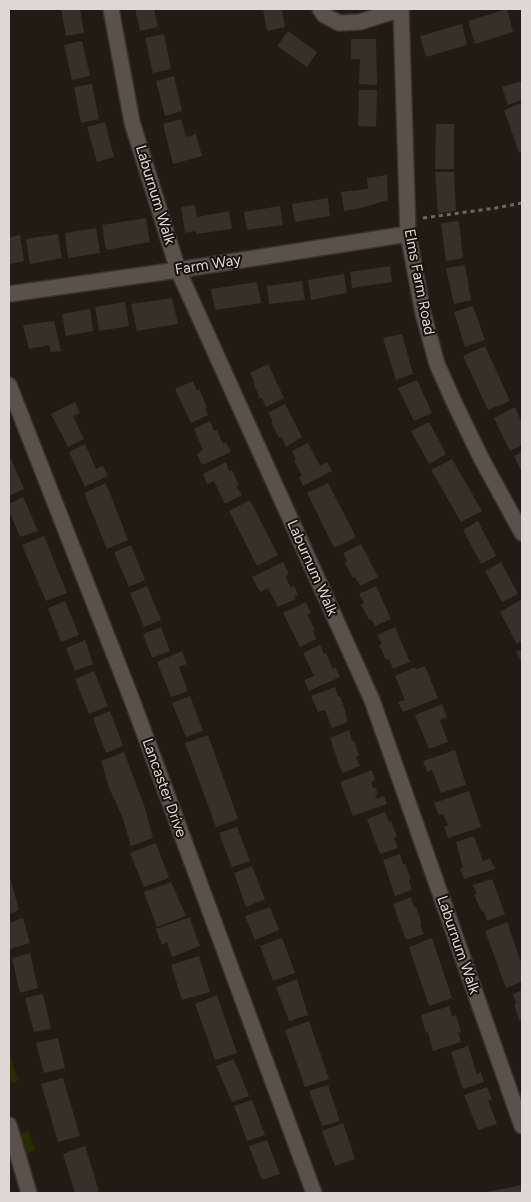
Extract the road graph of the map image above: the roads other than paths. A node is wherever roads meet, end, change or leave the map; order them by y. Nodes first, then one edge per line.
1 (111, 9) edge
2 (320, 9) edge
3 (401, 9) edge
4 (407, 227) junction
5 (178, 270) junction
6 (9, 294) edge
7 (9, 385) edge
8 (522, 533) edge
9 (9, 1124) edge
10 (522, 1126) edge
11 (29, 1193) edge
12 (314, 1193) edge

1 - 5 street, Laburnum Walk
2 - 3 street
3 - 4 street, Elms Farm Road
4 - 5 street, Farm Way
4 - 8 street, Elms Farm Road
5 - 6 street, Farm Way
5 - 10 street, Laburnum Walk
7 - 12 street, Lancaster Drive
9 - 11 street

